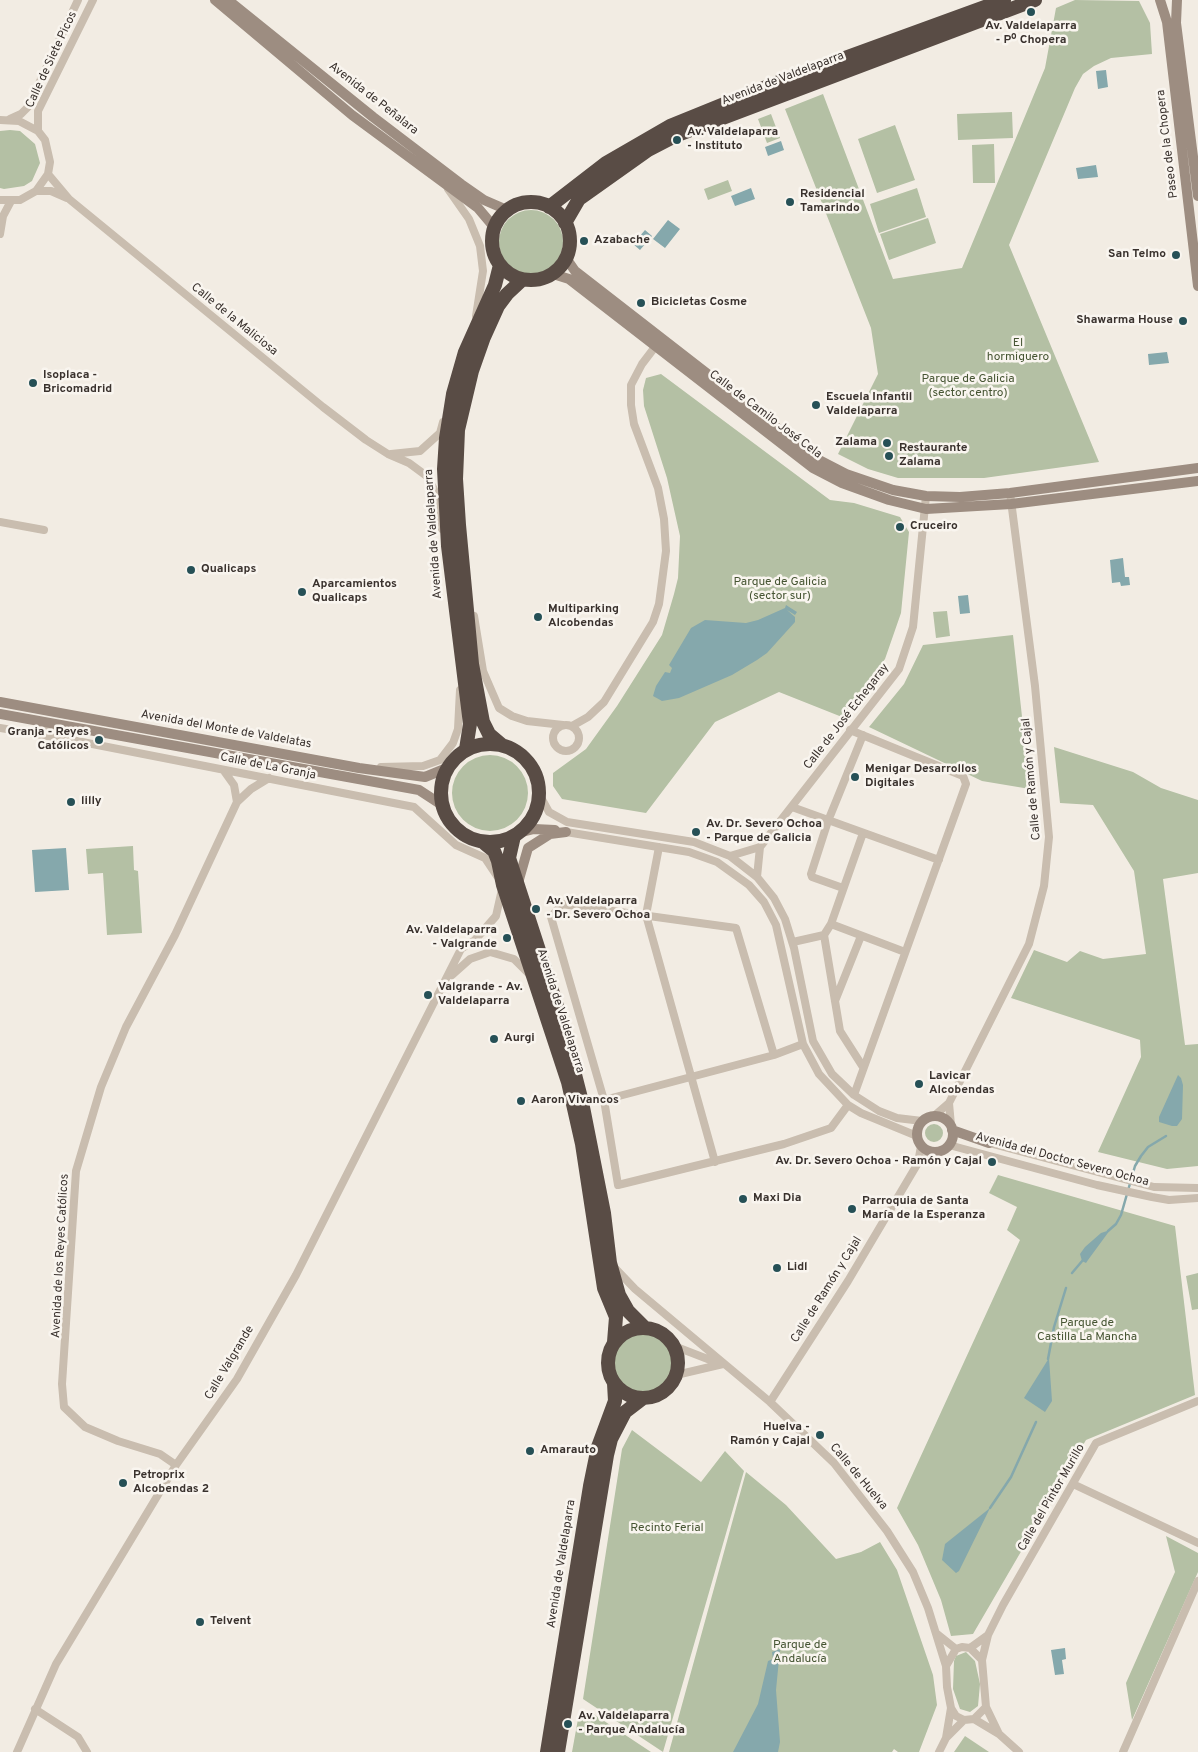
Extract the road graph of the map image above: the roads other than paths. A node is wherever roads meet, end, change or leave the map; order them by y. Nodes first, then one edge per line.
1 (78, 0) edge
2 (93, 0) edge
3 (215, 0) edge
4 (228, 0) edge
5 (1004, 0) edge
6 (1035, 0) edge
7 (1160, 0) edge
8 (1177, 0) edge
9 (9, 119) junction
10 (0, 120) edge
11 (38, 131) junction
12 (48, 174) junction
13 (444, 184) junction
14 (36, 191) junction
15 (1198, 196) edge
16 (69, 199) junction
17 (0, 200) edge
18 (11, 201) junction
19 (549, 207) junction
20 (507, 210) junction
21 (565, 223) junction
22 (494, 227) junction
23 (0, 234) edge
24 (566, 258) junction
25 (500, 265) junction
26 (553, 274) junction
27 (522, 280) junction
28 (1198, 286) edge
29 (473, 334) junction
30 (658, 343) junction
31 (453, 394) junction
32 (388, 454) junction
33 (1198, 468) edge
34 (1198, 481) edge
35 (926, 496) junction
36 (1010, 498) junction
37 (926, 509) junction
38 (0, 522) edge
39 (459, 525) junction
40 (44, 530) dead end
41 (448, 546) junction
42 (458, 637) junction
43 (0, 702) edge
44 (0, 714) edge
45 (34, 721) junction
46 (562, 725) junction
47 (572, 726) junction
48 (0, 728) edge
49 (850, 730) junction
50 (863, 736) junction
51 (77, 741) junction
52 (502, 745) junction
53 (466, 749) junction
54 (359, 768) junction
55 (447, 768) junction
56 (224, 771) junction
57 (269, 778) junction
58 (539, 794) junction
59 (237, 802) junction
60 (442, 805) junction
61 (792, 807) junction
62 (828, 821) junction
63 (566, 832) junction
64 (863, 833) junction
65 (516, 834) junction
66 (483, 842) junction
67 (659, 846) junction
68 (760, 847) junction
69 (730, 856) junction
70 (939, 860) junction
71 (757, 877) junction
72 (518, 884) junction
73 (503, 885) junction
74 (844, 888) junction
75 (646, 915) junction
76 (831, 924) junction
77 (824, 935) junction
78 (861, 936) junction
79 (793, 942) junction
80 (905, 952) junction
81 (448, 978) junction
82 (533, 978) junction
83 (834, 1004) junction
84 (803, 1044) junction
85 (774, 1055) junction
86 (863, 1067) junction
87 (690, 1077) junction
88 (854, 1095) junction
89 (604, 1100) junction
90 (949, 1104) junction
91 (848, 1105) junction
92 (934, 1116) junction
93 (922, 1121) junction
94 (952, 1128) junction
95 (919, 1141) junction
96 (989, 1143) joint
97 (949, 1145) junction
98 (935, 1152) junction
99 (715, 1162) junction
100 (918, 1163) junction
101 (1198, 1188) edge
102 (1198, 1198) edge
103 (610, 1263) junction
104 (645, 1328) junction
105 (614, 1342) junction
106 (674, 1346) junction
107 (723, 1364) junction
108 (676, 1375) junction
109 (614, 1383) junction
110 (642, 1399) junction
111 (1198, 1401) edge
112 (770, 1402) junction
113 (176, 1466) junction
114 (1073, 1484) junction
115 (1198, 1542) edge
116 (580, 1552) junction
117 (567, 1569) dead end
118 (1198, 1581) edge
119 (936, 1633) junction
120 (988, 1635) junction
121 (970, 1648) junction
122 (956, 1649) junction
123 (982, 1660) junction
124 (946, 1666) junction
125 (986, 1707) junction
126 (952, 1708) junction
127 (34, 1709) junction
128 (974, 1718) junction
129 (964, 1720) junction
130 (999, 1734) junction
131 (946, 1738) junction
132 (17, 1752) edge
133 (87, 1752) edge
134 (547, 1752) edge
135 (558, 1752) edge
136 (939, 1752) edge
137 (1019, 1752) edge
138 (1123, 1752) edge

1 - 9 street, Calle de Siete Picos
2 - 11 street, Calle de Siete Picos
3 - 13 street, Avenida de Peñalara
4 - 20 street, Avenida de Peñalara
5 - 19 highway, Avenida de Valdelaparra
6 - 21 highway, Avenida de Valdelaparra
7 - 28 street, Paseo de la Chopera
8 - 15 street, Paseo de la Chopera
9 - 10 street
9 - 11 street
11 - 12 street
12 - 14 street
12 - 16 street, Calle de la Maliciosa
13 - 22 street, Avenida de Peñalara
13 - 29 street
14 - 16 street, Calle de la Maliciosa
14 - 18 street
16 - 32 street, Calle de la Maliciosa
17 - 18 street
18 - 23 street
19 - 20 highway
19 - 21 highway
20 - 22 highway
21 - 24 highway
22 - 25 highway
24 - 26 highway
24 - 30 street, Calle de Camilo José Cela
25 - 27 highway
25 - 29 highway, Avenida de Valdelaparra
26 - 27 highway
26 - 30 street, Calle de Camilo José Cela
27 - 39 highway, Avenida de Valdelaparra
29 - 31 highway, Avenida de Valdelaparra
30 - 35 street, Calle de Camilo José Cela
30 - 37 street, Calle de Camilo José Cela
30 - 47 street
31 - 32 street
31 - 41 highway, Avenida de Valdelaparra
32 - 41 street, Calle de la Maliciosa
33 - 36 street, Calle de Camilo José Cela
34 - 36 street, Calle de Camilo José Cela
35 - 36 street, Calle de Camilo José Cela
35 - 37 street, Calle de José Echegaray
36 - 37 street, Calle de Camilo José Cela
36 - 90 street, Calle de Ramón y Cajal
37 - 49 street, Calle de José Echegaray
38 - 40 street
39 - 46 street
39 - 52 highway, Avenida de Valdelaparra
41 - 42 highway, Avenida de Valdelaparra
42 - 53 highway, Avenida de Valdelaparra
42 - 54 street
43 - 54 street, Avenida del Monte de Valdelatas
44 - 45 street, Avenida del Monte de Valdelatas
45 - 51 street
45 - 60 street, Avenida del Monte de Valdelatas
46 - 47 street
46 - 47 street
48 - 51 street, Calle de La Granja
49 - 50 street
49 - 61 street, Calle de José Echegaray
50 - 62 street
50 - 70 street
51 - 56 street, Calle de La Granja
52 - 53 highway
52 - 58 highway
53 - 55 highway
54 - 55 street, Avenida del Monte de Valdelatas
55 - 60 highway
56 - 57 street, Calle de La Granja
56 - 59 street
57 - 59 street, Avenida de los Reyes Católicos
57 - 73 street, Calle de La Granja
58 - 65 highway
58 - 69 street
59 - 113 street, Avenida de los Reyes Católicos
60 - 66 highway
61 - 62 street
61 - 68 street, Calle de José Echegaray
62 - 64 street
62 - 74 street
63 - 65 street
63 - 67 street
63 - 72 street
64 - 70 street
64 - 74 street
65 - 66 highway
65 - 72 highway, Avenida de Valdelaparra
66 - 73 highway, Avenida de Valdelaparra
67 - 75 street
67 - 84 street
68 - 69 street
68 - 71 street
69 - 71 street
70 - 80 street
71 - 79 street
72 - 103 highway, Avenida de Valdelaparra
73 - 81 street, Calle Valgrande
73 - 82 highway, Avenida de Valdelaparra
74 - 76 street
75 - 85 street
75 - 87 street
75 - 89 street
76 - 77 street
76 - 78 street
77 - 79 street
77 - 83 street
78 - 80 street
78 - 83 street
79 - 88 street
80 - 86 street
81 - 82 street
81 - 113 street, Calle Valgrande
82 - 105 highway, Avenida de Valdelaparra
83 - 86 street
84 - 85 street
84 - 91 street
85 - 87 street
86 - 88 street
87 - 89 street
87 - 99 street
88 - 93 street
89 - 99 street
90 - 92 street, Calle de Ramón y Cajal
90 - 94 street
91 - 95 street
91 - 99 street
92 - 93 street
92 - 94 street
93 - 95 street
94 - 96 street, Avenida del Doctor Severo Ochoa
94 - 97 street
95 - 98 street
95 - 100 street, Calle de Ramón y Cajal
96 - 101 street, Avenida del Doctor Severo Ochoa
97 - 98 street
97 - 102 street, Avenida del Doctor Severo Ochoa
98 - 100 street, Calle de Ramón y Cajal
100 - 112 street, Calle de Ramón y Cajal
103 - 104 highway, Avenida de Valdelaparra
103 - 107 street, Calle de Huelva
104 - 105 highway
104 - 106 highway
105 - 109 highway
106 - 107 street
106 - 108 highway
107 - 108 street
107 - 112 street, Calle de Huelva
108 - 110 highway
109 - 110 highway
109 - 116 highway, Avenida de Valdelaparra
110 - 135 highway, Avenida de Valdelaparra
111 - 114 street, Calle del Pintor Murillo
112 - 119 street, Calle de Huelva
113 - 127 street, Calle Valgrande
114 - 115 street
114 - 120 street, Calle del Pintor Murillo
116 - 117 highway
116 - 134 highway, Avenida de Valdelaparra
118 - 138 street
119 - 122 street
119 - 124 street, Calle de Huelva
120 - 121 street, Calle del Pintor Murillo
120 - 123 street, Calle del Pintor Murillo
121 - 122 street
121 - 123 street
122 - 124 street
123 - 125 street, Calle del Pintor Murillo
124 - 126 street, Calle de Huelva
125 - 128 street
125 - 130 street
126 - 129 street
126 - 131 street
127 - 132 street, Calle Valgrande
127 - 133 street
128 - 129 street
128 - 130 street
129 - 131 street
130 - 137 street
131 - 136 street

